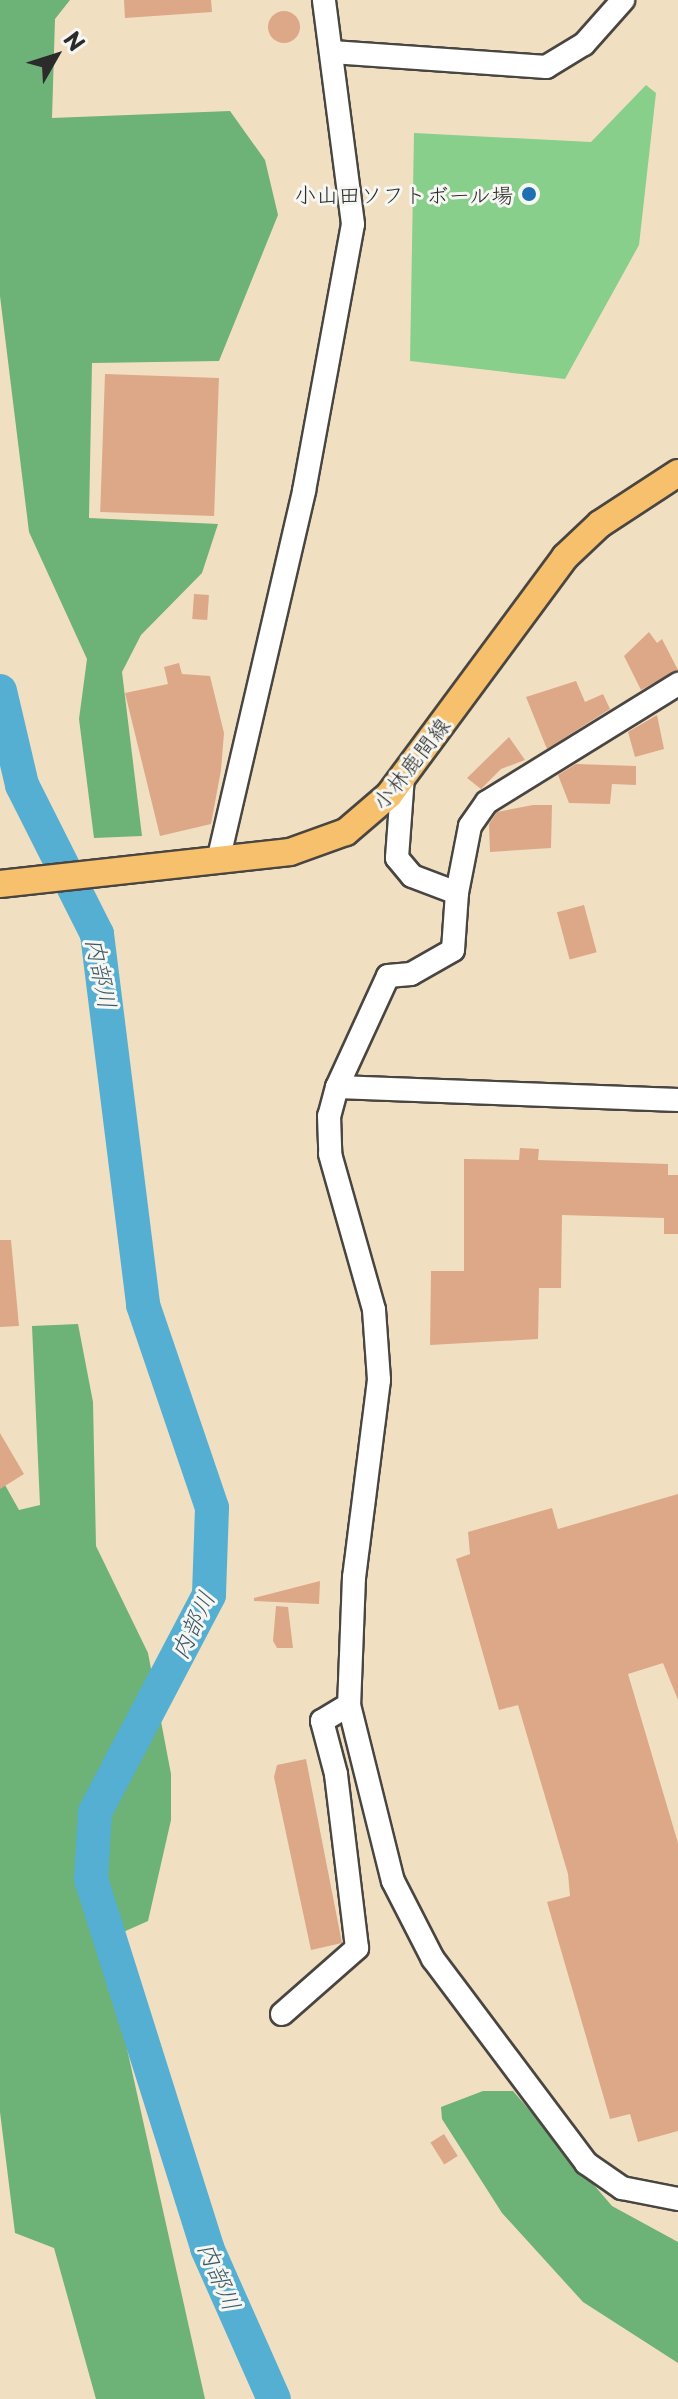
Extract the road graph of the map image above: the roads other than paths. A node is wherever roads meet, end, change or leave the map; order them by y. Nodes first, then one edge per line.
1 (324, 0) edge
2 (623, 0) edge
3 (332, 52) junction
4 (678, 473) edge
5 (678, 684) edge
6 (403, 776) junction
7 (218, 861) junction
8 (8, 884) edge
9 (457, 893) junction
10 (337, 1087) junction
11 (678, 1100) edge
12 (349, 1705) junction
13 (282, 2014) dead end
14 (678, 2199) edge

1 - 3 street
2 - 3 street
3 - 7 street
4 - 6 main road, 小林鹿間線
5 - 9 street
6 - 7 main road, 小林鹿間線
6 - 9 street
7 - 8 main road, 小林鹿間線
9 - 10 street
10 - 11 street
10 - 12 street
12 - 13 street
12 - 14 street

